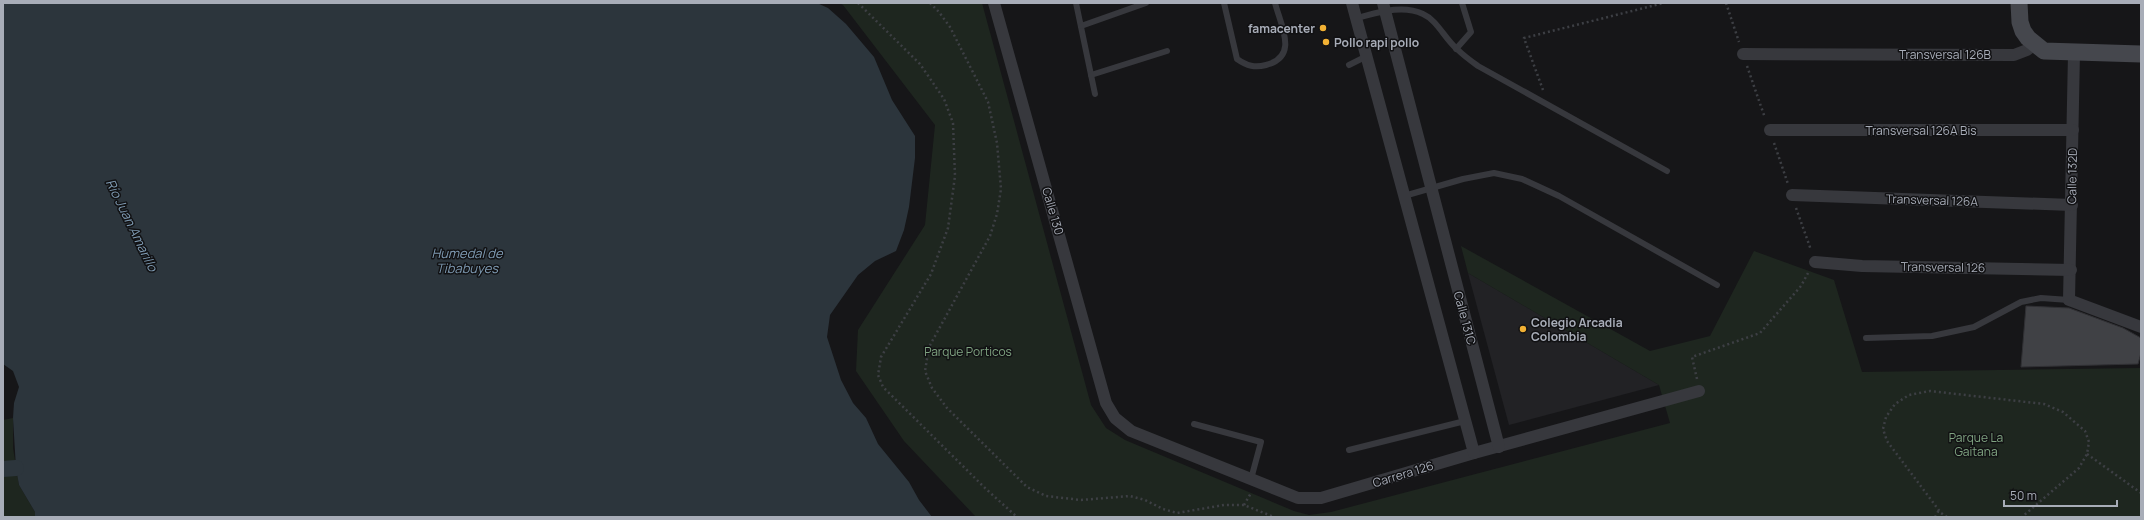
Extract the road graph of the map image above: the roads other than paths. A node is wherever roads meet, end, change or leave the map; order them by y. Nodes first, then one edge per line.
1 (994, 3) edge
2 (1076, 3) edge
3 (1146, 3) edge
4 (1224, 3) edge
5 (1275, 3) edge
6 (1352, 3) edge
7 (1462, 3) edge
8 (2019, 3) edge
9 (1384, 7) edge
10 (1357, 18) junction
11 (1081, 26) junction
12 (2034, 44) junction
13 (1456, 49) junction
14 (1167, 51) dead end
15 (2074, 53) junction
16 (1743, 54) dead end
17 (2141, 54) edge
18 (1367, 56) junction
19 (1349, 65) dead end
20 (1091, 74) junction
21 (1095, 94) dead end
22 (1770, 130) dead end
23 (2073, 130) junction
24 (1667, 171) dead end
25 (1431, 189) junction
26 (1792, 195) dead end
27 (1404, 196) junction
28 (2072, 205) junction
29 (1815, 262) road end
30 (2071, 270) junction
31 (1717, 286) dead end
32 (2069, 300) junction
33 (2141, 327) edge
34 (1866, 338) dead end
35 (1699, 391) road end
36 (1115, 418) joint
37 (1465, 420) junction
38 (1194, 424) dead end
39 (1499, 447) junction
40 (1349, 450) dead end
41 (1474, 453) junction
42 (1251, 479) junction

1 - 36 street, Calle 130
2 - 11 lane
3 - 11 lane
4 - 5 lane
6 - 10 street
7 - 13 lane
8 - 12 main road
9 - 10 lane
9 - 13 lane
9 - 25 street, Calle 131C
10 - 18 street
11 - 20 lane
12 - 15 main road
12 - 16 street, Transversal 126B
13 - 24 lane
14 - 20 lane
15 - 17 main road
15 - 23 street, Calle 132D
18 - 19 lane
18 - 27 street
20 - 21 lane
22 - 23 street, Transversal 126A Bis
23 - 28 street, Calle 132D
25 - 27 lane
25 - 31 lane
25 - 39 street, Calle 131C
26 - 28 street, Transversal 126A
27 - 37 street
28 - 30 street, Calle 132D
29 - 30 street, Transversal 126
30 - 32 street, Calle 132D
32 - 33 street
32 - 34 lane
35 - 39 street, Carrera 126
36 - 42 street, Carrera 126
37 - 40 lane
37 - 41 street
38 - 42 lane
39 - 41 street, Carrera 126
41 - 42 street, Carrera 126

